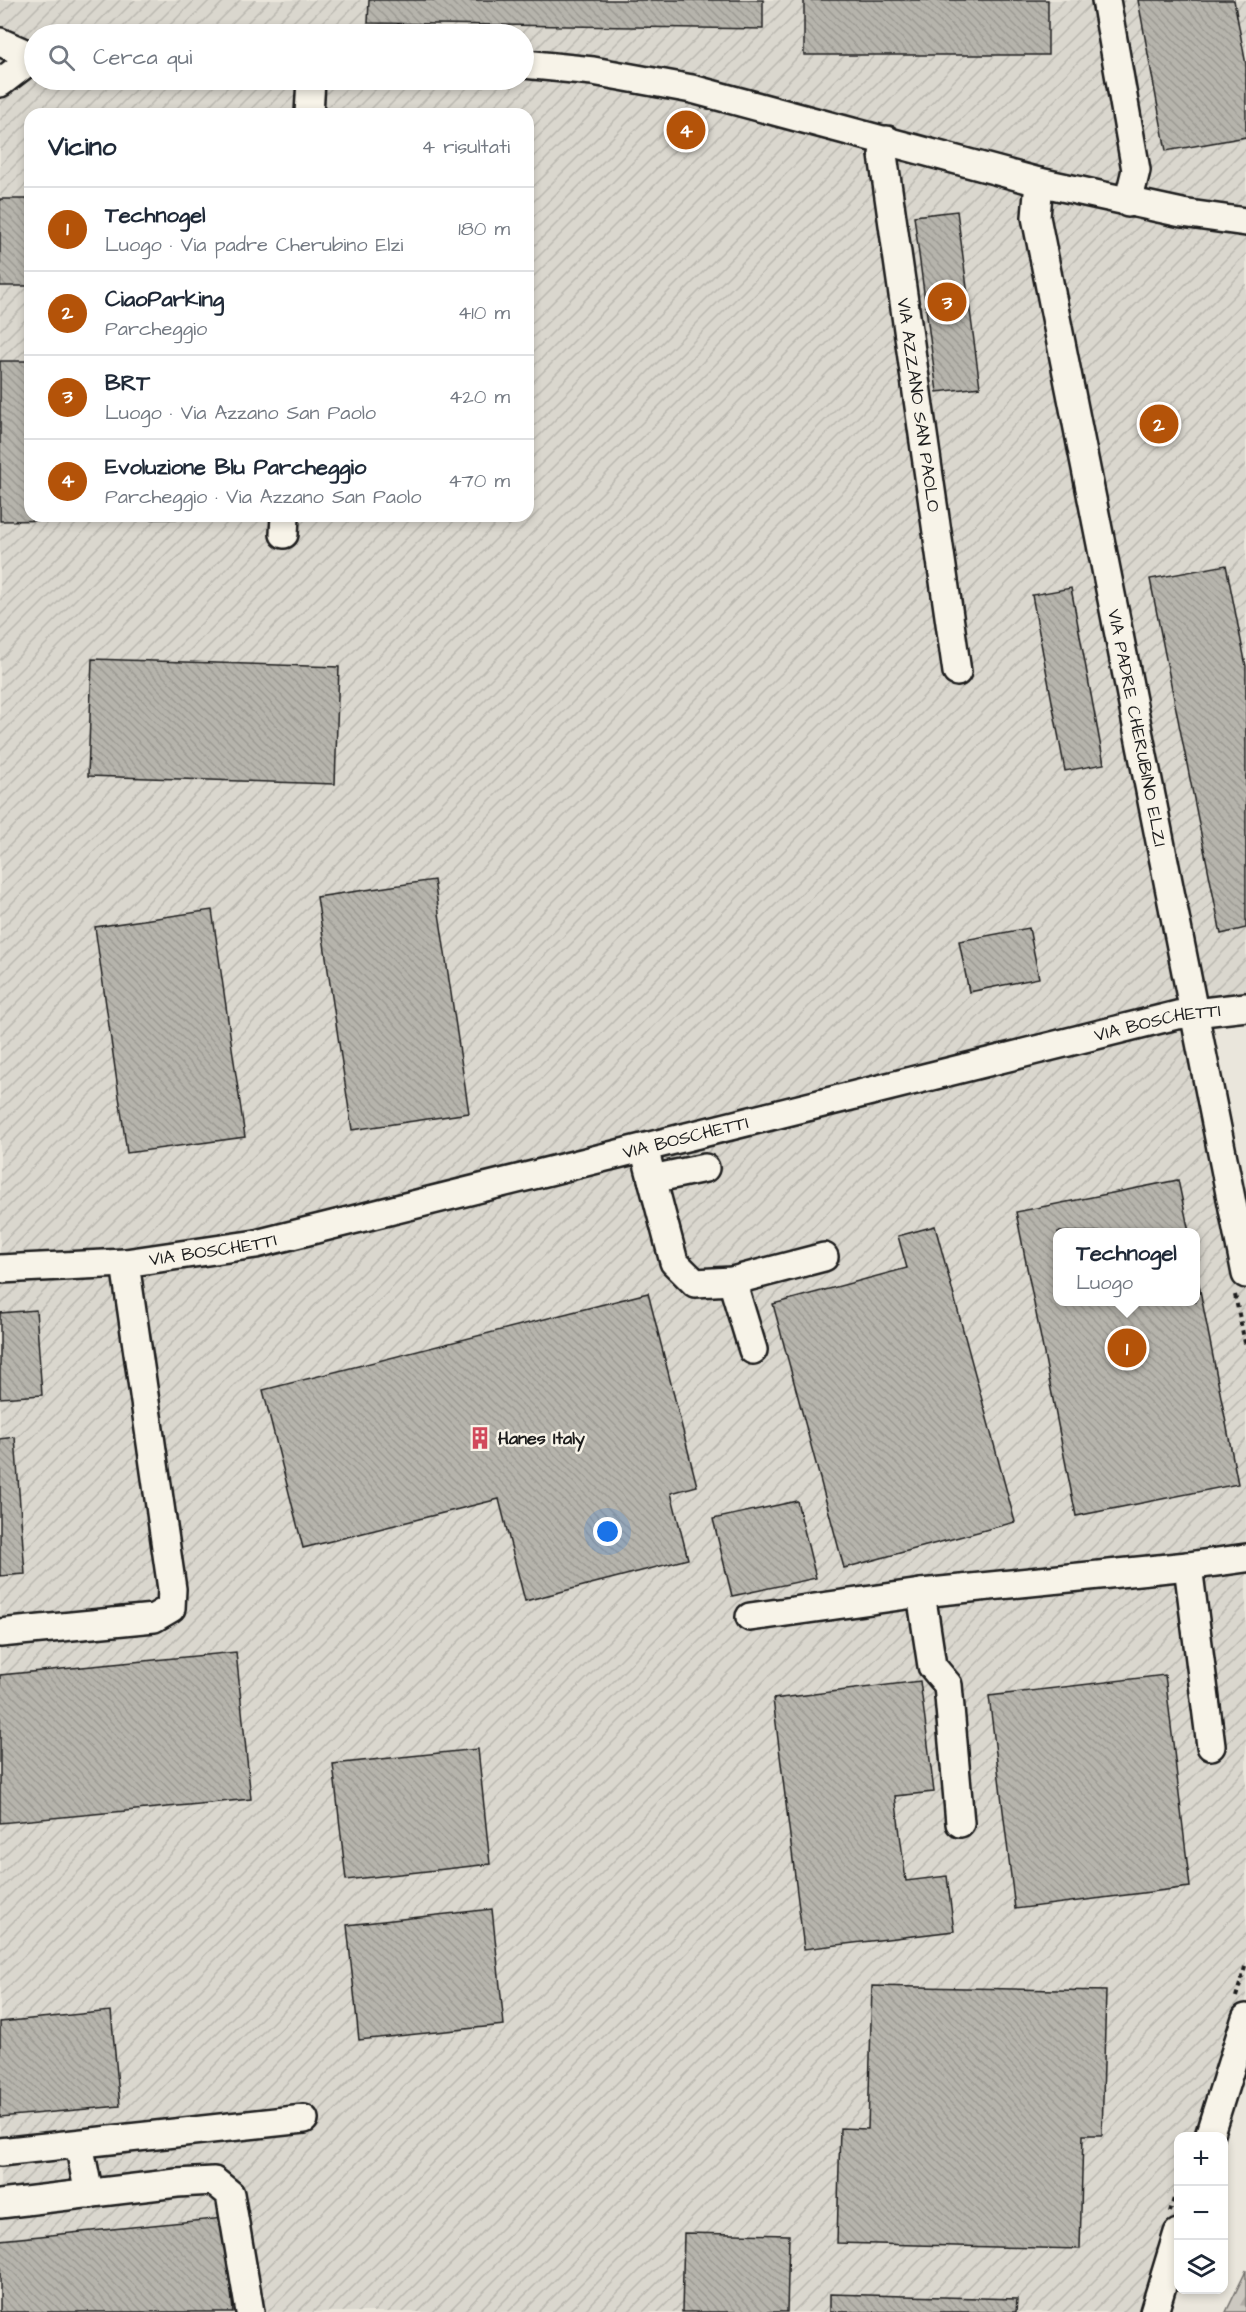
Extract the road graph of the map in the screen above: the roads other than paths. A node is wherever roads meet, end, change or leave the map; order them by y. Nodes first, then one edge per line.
1 (1106, 0) edge
2 (0, 42) edge
3 (24, 51) edge
4 (24, 55) edge
5 (0, 57) edge
6 (24, 61) edge
7 (534, 65) edge
8 (0, 83) edge
9 (310, 90) edge
10 (309, 108) edge
11 (887, 140) junction
12 (1039, 182) junction
13 (1128, 203) junction
14 (1246, 222) edge
15 (957, 672) dead end
16 (1246, 1007) edge
17 (1194, 1012) junction
18 (644, 1148) junction
19 (705, 1168) dead end
20 (652, 1179) junction
21 (824, 1257) dead end
22 (125, 1263) junction
23 (0, 1269) edge
24 (1246, 1274) edge
25 (732, 1281) junction
26 (753, 1350) dead end
27 (1246, 1558) edge
28 (1188, 1566) junction
29 (921, 1593) junction
30 (750, 1617) dead end
31 (0, 1633) edge
32 (1211, 1746) dead end
33 (960, 1823) dead end
34 (1246, 2018) edge
35 (304, 2119) dead end
36 (1210, 2132) edge
37 (79, 2144) junction
38 (0, 2152) edge
39 (89, 2194) junction
40 (0, 2204) edge
41 (1177, 2240) edge
42 (250, 2312) edge
43 (1154, 2312) edge

1 - 13 street
2 - 3 street
4 - 5 street
6 - 8 street
7 - 11 street
9 - 10 street
11 - 12 street
11 - 15 street, VIA AZZANO SAN PAOLO
12 - 13 street
12 - 17 street, VIA PADRE CHERUBINO ELZI
13 - 14 street
16 - 17 street, VIA BOSCHETTI
17 - 18 street, VIA BOSCHETTI
17 - 24 street, VIA PADRE CHERUBINO ELZI
18 - 20 street
18 - 22 street, VIA BOSCHETTI
19 - 20 street
20 - 25 street
21 - 25 street
22 - 23 street, VIA BOSCHETTI
22 - 31 street, VIA BOSCHETTI
25 - 26 street
27 - 28 street
28 - 29 street
28 - 32 street
29 - 30 street
29 - 33 street
34 - 36 street
35 - 37 street
37 - 38 street
37 - 39 street
39 - 40 street
39 - 42 street
41 - 43 street

